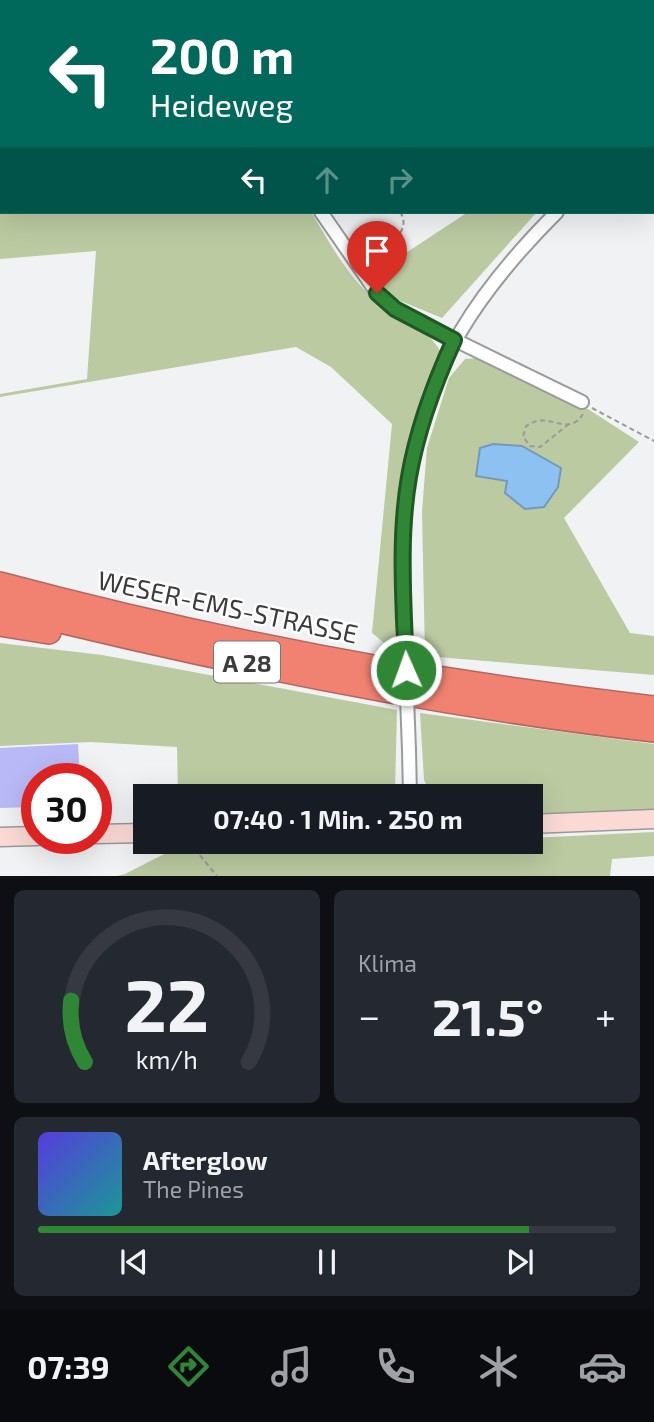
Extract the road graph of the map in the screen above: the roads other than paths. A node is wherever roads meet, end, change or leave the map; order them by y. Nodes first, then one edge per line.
1 (322, 214) edge
2 (555, 214) edge
3 (454, 340) junction
4 (582, 402) road end
5 (0, 584) edge
6 (0, 606) edge
7 (0, 624) edge
8 (136, 640) junction
9 (654, 708) edge
10 (654, 730) edge
11 (410, 784) edge
12 (654, 820) edge
13 (543, 824) edge
14 (133, 833) edge
15 (112, 834) edge
16 (21, 836) edge
17 (0, 837) edge

1 - 3 street
2 - 3 street
3 - 4 street
3 - 11 street, bridge
5 - 9 highway, WESER-EMS-STRASSE / A 28
6 - 8 highway, WESER-EMS-STRASSE / A 28
7 - 8 highway
8 - 10 highway, WESER-EMS-STRASSE / A 28
12 - 13 street
14 - 15 street
16 - 17 street

